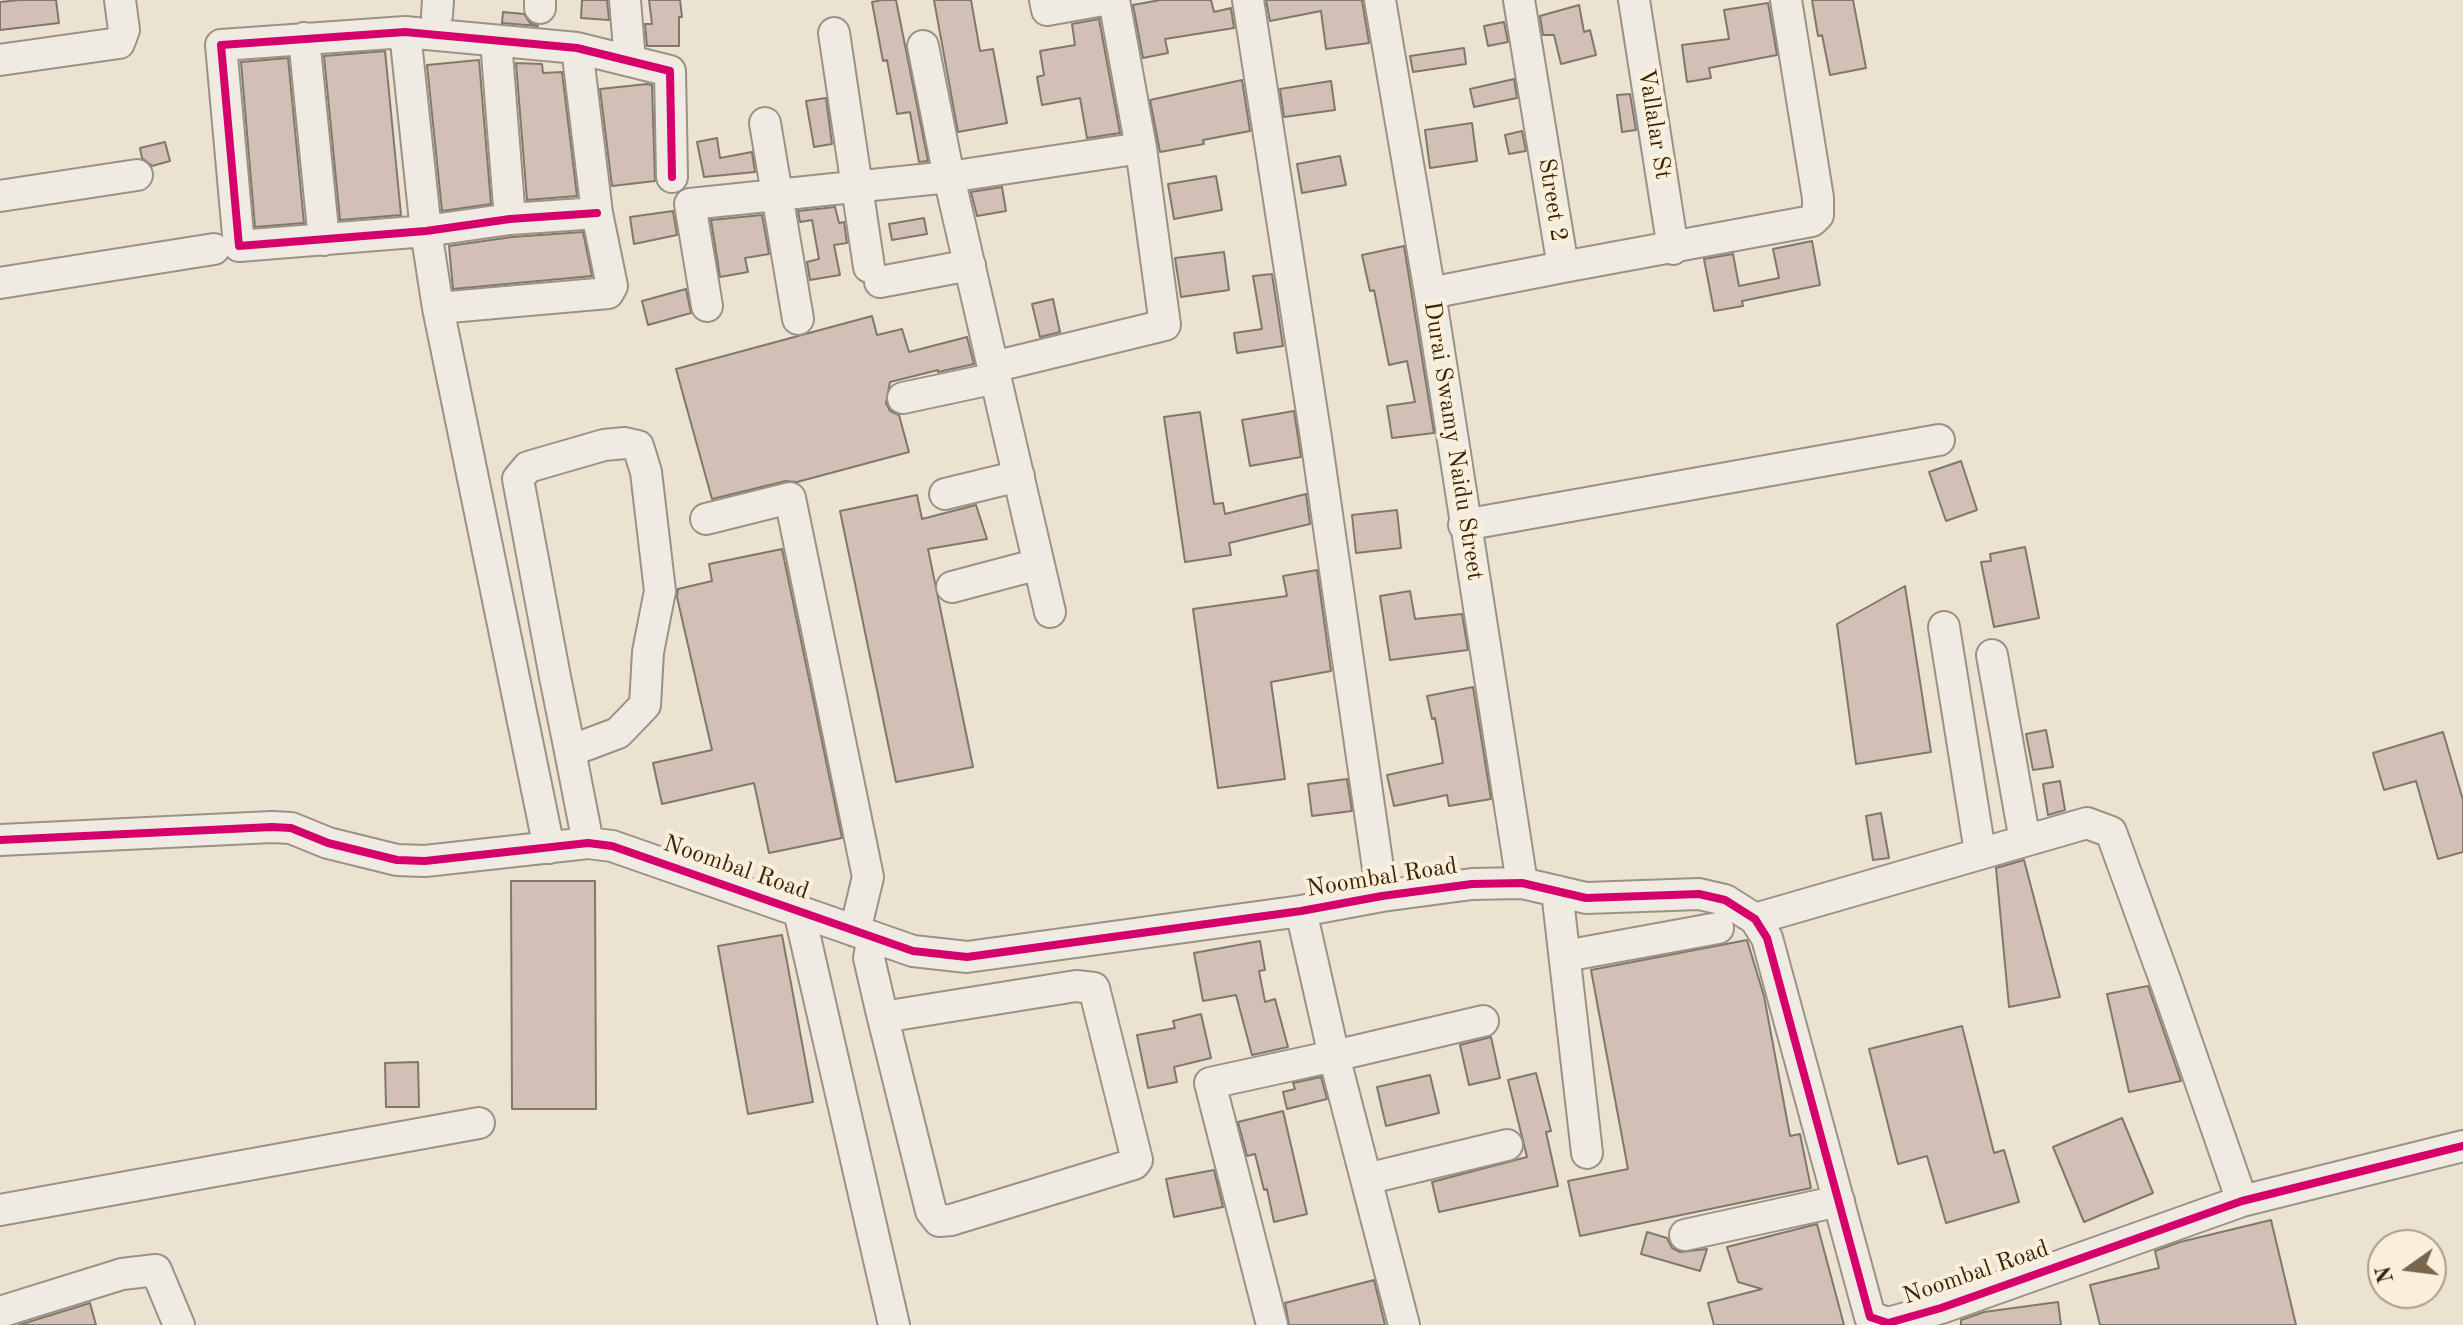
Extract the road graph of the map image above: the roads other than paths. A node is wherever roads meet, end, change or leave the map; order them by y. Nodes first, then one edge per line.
1 (120, 0) edge
2 (625, 0) edge
3 (1045, 0) edge
4 (1103, 0) edge
5 (1114, 0) edge
6 (1248, 0) edge
7 (1380, 0) edge
8 (1519, 0) edge
9 (1634, 0) edge
10 (1786, 0) edge
11 (405, 32) junction
12 (834, 33) dead end
13 (304, 38) junction
14 (496, 41) junction
15 (923, 46) dead end
16 (577, 48) junction
17 (0, 60) edge
18 (630, 61) junction
19 (765, 123) dead end
20 (1141, 148) junction
21 (137, 175) dead end
22 (672, 177) dead end
23 (949, 177) junction
24 (857, 186) junction
25 (777, 193) junction
26 (0, 196) edge
27 (597, 213) junction
28 (510, 219) junction
29 (426, 231) junction
30 (324, 240) junction
31 (214, 249) dead end
32 (1673, 249) junction
33 (970, 265) junction
34 (1563, 267) junction
35 (0, 283) edge
36 (1430, 293) junction
37 (707, 306) dead end
38 (438, 308) junction
39 (798, 319) dead end
40 (995, 373) junction
41 (903, 398) dead end
42 (1939, 440) dead end
43 (1019, 476) junction
44 (945, 494) dead end
45 (706, 519) dead end
46 (1464, 525) junction
47 (1039, 564) junction
48 (952, 587) dead end
49 (1050, 612) dead end
50 (1944, 627) dead end
51 (1992, 655) dead end
52 (570, 751) junction
53 (0, 840) edge
54 (2025, 841) junction
55 (588, 843) junction
56 (549, 848) junction
57 (1980, 852) junction
58 (1522, 883) junction
59 (1557, 891) junction
60 (1382, 896) junction
61 (799, 911) junction
62 (1301, 911) junction
63 (1755, 919) junction
64 (1718, 928) dead end
65 (864, 934) junction
66 (1565, 956) junction
67 (883, 1017) junction
68 (1483, 1021) dead end
69 (1334, 1056) junction
70 (479, 1123) dead end
71 (1507, 1145) dead end
72 (2463, 1146) edge
73 (1587, 1153) dead end
74 (1366, 1179) junction
75 (1839, 1201) junction
76 (2242, 1201) junction
77 (0, 1210) edge
78 (1685, 1235) dead end
79 (0, 1312) edge
80 (1888, 1324) edge
81 (179, 1325) edge
82 (894, 1325) edge
83 (1272, 1325) edge
84 (1404, 1325) edge

1 - 17 street
2 - 18 street
3 - 4 street
5 - 20 street
6 - 60 street
7 - 36 street, Durai Swamy Naidu Street
8 - 34 street, Street 2
9 - 32 street, Vallalar St
10 - 32 street
11 - 13 street
11 - 14 street
11 - 29 street
12 - 24 street
13 - 30 street
13 - 30 street
14 - 16 street
14 - 28 street
15 - 23 street
16 - 18 street
16 - 27 street
18 - 22 street
19 - 25 street
20 - 23 street
20 - 40 street
21 - 26 street
23 - 24 street
23 - 33 street
24 - 25 street
24 - 33 street
25 - 37 street
25 - 39 street
27 - 28 street
27 - 38 street
28 - 29 street
29 - 30 street
29 - 38 street
31 - 35 street
32 - 34 street
33 - 40 street
34 - 36 street, Street 2
36 - 46 street, Durai Swamy Naidu Street
38 - 56 street
40 - 41 street
40 - 43 street
42 - 46 street
43 - 44 street
43 - 47 street
45 - 65 street
46 - 58 street, Durai Swamy Naidu Street
47 - 48 street
47 - 49 street
50 - 57 street
51 - 54 street
52 - 52 street
52 - 55 street
53 - 56 street, Noombal Road
54 - 57 street
54 - 76 street
55 - 56 street, Noombal Road
55 - 61 street, Noombal Road
57 - 63 street
58 - 59 street, Noombal Road
58 - 60 street, Noombal Road
59 - 63 street, Noombal Road
59 - 66 street
60 - 62 street, Noombal Road
61 - 65 street, Noombal Road
61 - 82 street
62 - 65 street, Noombal Road
62 - 69 street
63 - 75 street, Noombal Road
64 - 66 street
65 - 67 street
66 - 73 street
67 - 67 street
68 - 69 street
69 - 74 street
69 - 83 street
70 - 77 street
71 - 74 street
72 - 76 street, Noombal Road
74 - 84 street
75 - 78 street
75 - 80 street, Noombal Road
76 - 80 street, Noombal Road
79 - 81 street

